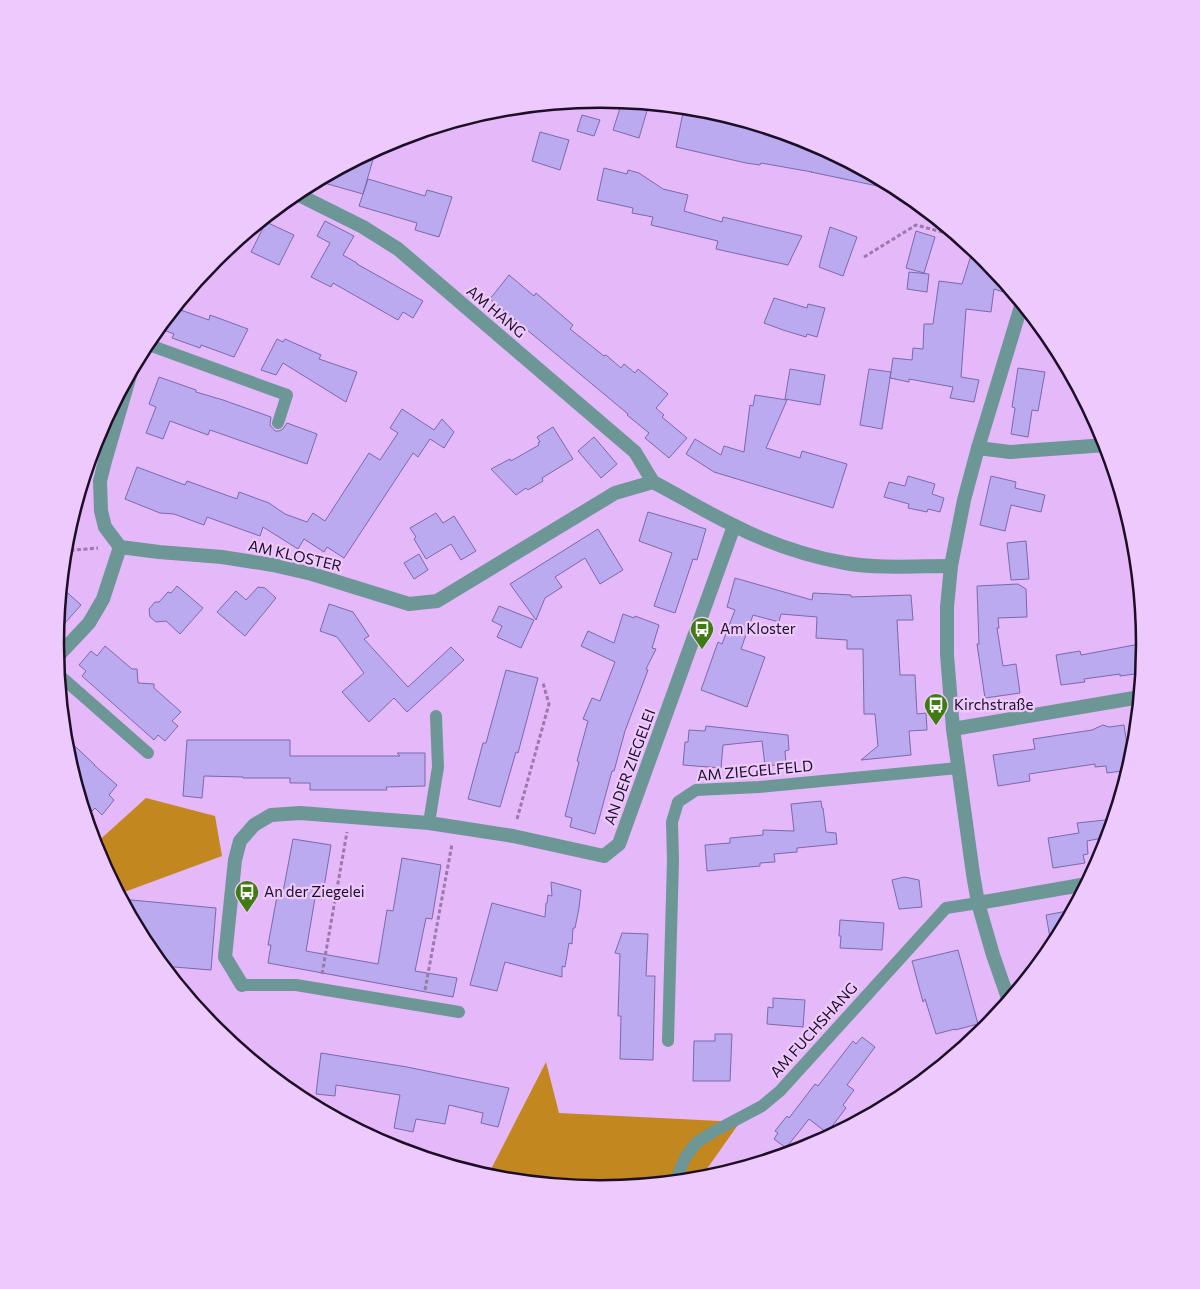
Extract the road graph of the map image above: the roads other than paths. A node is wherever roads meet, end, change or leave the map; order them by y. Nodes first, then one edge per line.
1 (303, 198) edge
2 (1019, 311) edge
3 (154, 347) edge
4 (123, 400) edge
5 (278, 423) dead end
6 (1098, 446) edge
7 (978, 448) junction
8 (653, 482) junction
9 (734, 526) junction
10 (120, 546) junction
11 (951, 566) junction
12 (64, 649) edge
13 (65, 680) edge
14 (1133, 699) edge
15 (436, 716) dead end
16 (953, 729) junction
17 (148, 753) dead end
18 (958, 768) junction
19 (429, 823) junction
20 (1079, 885) edge
21 (978, 903) junction
22 (242, 985) joint
23 (1006, 994) edge
24 (459, 1012) dead end
25 (668, 1041) dead end
26 (678, 1175) edge

1 - 8 street, AM HANG
2 - 7 street
3 - 5 lane
4 - 10 street
6 - 7 street
7 - 11 street
8 - 9 street
8 - 10 street, AM KLOSTER
9 - 11 street
9 - 19 street, AN DER ZIEGELEI
10 - 12 street
11 - 16 street
13 - 17 lane
14 - 16 street
15 - 19 lane
16 - 18 street
18 - 21 street
18 - 25 lane, AM ZIEGELFELD
19 - 22 street, AN DER ZIEGELEI
20 - 21 street
21 - 23 street
21 - 26 lane, AM FUCHSHANG
22 - 24 lane

